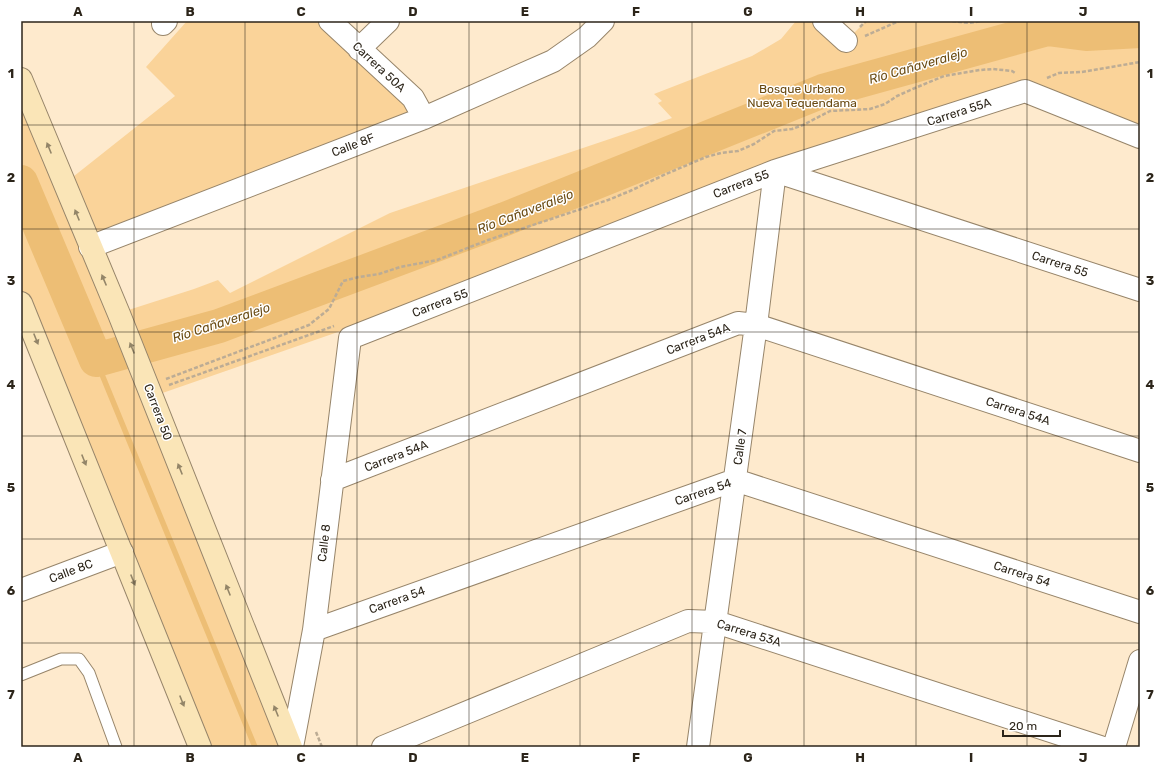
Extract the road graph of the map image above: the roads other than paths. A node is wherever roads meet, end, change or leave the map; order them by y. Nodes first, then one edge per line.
1 (330, 21) edge
2 (388, 21) edge
3 (603, 21) edge
4 (824, 21) edge
5 (846, 41) road end
6 (360, 49) junction
7 (21, 79) edge
8 (424, 118) junction
9 (1140, 137) edge
10 (775, 171) junction
11 (90, 247) junction
12 (1140, 290) edge
13 (21, 303) edge
14 (756, 325) junction
15 (350, 338) joint
16 (1140, 451) edge
17 (332, 480) junction
18 (735, 480) junction
19 (122, 552) junction
20 (21, 590) edge
21 (1140, 612) edge
22 (716, 622) junction
23 (314, 630) junction
24 (1140, 661) edge
25 (21, 675) edge
26 (116, 747) edge
27 (200, 747) edge
28 (292, 747) edge
29 (383, 747) edge
30 (698, 747) edge
31 (1100, 747) edge
32 (1114, 747) edge

1 - 6 street, Carrera 50A
2 - 6 street
3 - 8 street, Calle 8F
4 - 5 street
6 - 8 street, Carrera 50A
11 -> 7 main road, Carrera 50
8 - 11 street, Calle 8F
9 - 10 street, Carrera 55A
10 - 12 street, Carrera 55
10 - 14 street, Calle 7
10 - 15 street, Carrera 55
28 -> 11 main road, Carrera 50
13 -> 19 main road
14 - 16 street, Carrera 54A
14 - 17 street, Carrera 54A
14 - 18 street, Calle 7
15 - 17 street, Calle 8
17 - 23 street, Calle 8
18 - 21 street, Carrera 54
18 - 22 street, Calle 7
18 - 23 street, Carrera 54
19 - 20 street, Calle 8C
19 -> 27 main road
22 - 29 street, Carrera 53A
22 - 30 street, Calle 7
22 - 31 street, Carrera 53A
23 - 28 street, Calle 8
24 - 32 street
25 - 26 lane

